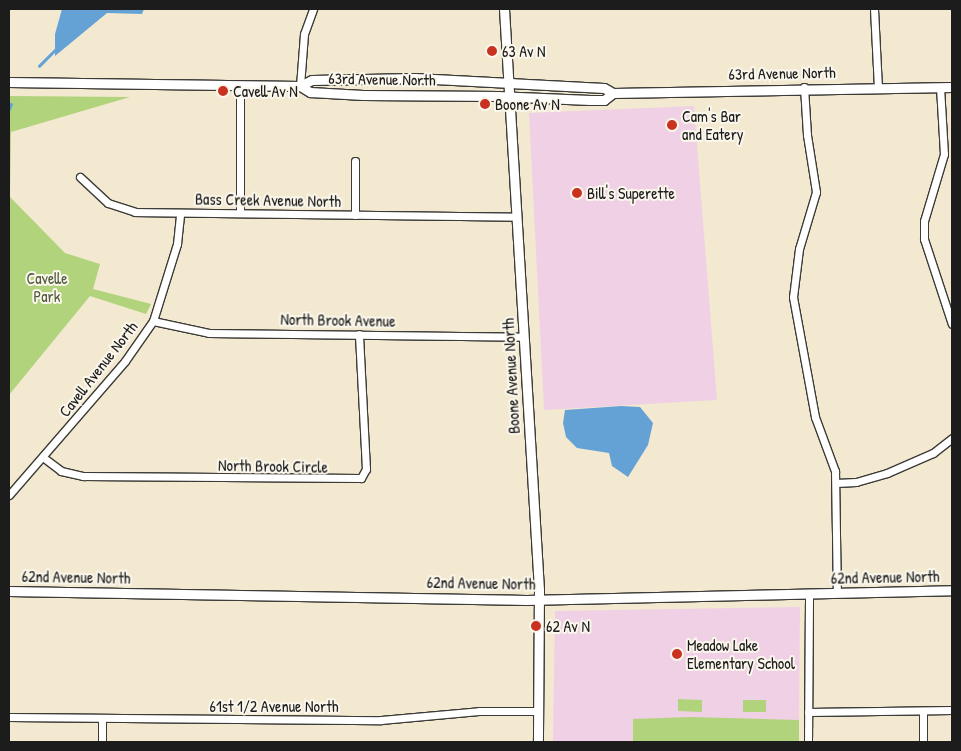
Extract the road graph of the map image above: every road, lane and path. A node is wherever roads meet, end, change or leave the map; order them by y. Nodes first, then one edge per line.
1 (313, 9) edge
2 (504, 9) edge
3 (874, 9) edge
4 (509, 81) junction
5 (9, 82) edge
6 (240, 85) junction
7 (300, 86) junction
8 (804, 87) junction
9 (878, 87) junction
10 (940, 87) junction
11 (952, 87) edge
12 (613, 92) junction
13 (511, 96) junction
14 (355, 161) dead end
15 (80, 177) dead end
16 (180, 213) junction
17 (240, 214) junction
18 (355, 215) junction
19 (517, 217) junction
20 (153, 321) junction
21 (952, 324) edge
22 (359, 334) junction
23 (524, 337) junction
24 (952, 438) edge
25 (44, 458) junction
26 (836, 484) junction
27 (9, 495) edge
28 (952, 590) edge
29 (9, 591) edge
30 (809, 593) junction
31 (837, 593) junction
32 (539, 599) junction
33 (952, 710) edge
34 (538, 711) junction
35 (923, 711) junction
36 (808, 712) junction
37 (9, 717) edge
38 (102, 719) junction
39 (102, 742) edge
40 (538, 742) edge
41 (808, 742) edge
42 (923, 742) edge

1 - 7 street
2 - 4 street, Boone Avenue North
3 - 9 street
4 - 7 street, 63rd Avenue North
4 - 12 street, 63rd Avenue North
4 - 13 street, Boone Avenue North
5 - 6 street, 63rd Avenue North
6 - 7 street, 63rd Avenue North
6 - 17 street
7 - 13 street, 63rd Avenue North
8 - 9 street, 63rd Avenue North
8 - 12 street, 63rd Avenue North
8 - 26 street
9 - 10 street, 63rd Avenue North
10 - 11 street, 63rd Avenue North
10 - 21 street
12 - 13 street, 63rd Avenue North
13 - 19 street, Boone Avenue North
14 - 18 street, Bass Creek Avenue North
15 - 16 street, Bass Creek Avenue North
16 - 17 street, Bass Creek Avenue North
16 - 20 street, Cavell Avenue North
17 - 18 street, Bass Creek Avenue North
18 - 19 street, Bass Creek Avenue North
19 - 23 street, Boone Avenue North
20 - 22 street, North Brook Avenue
20 - 25 street, Cavell Avenue North
22 - 23 street, North Brook Avenue
22 - 25 street, North Brook Circle
23 - 32 street, Boone Avenue North
24 - 26 street
25 - 27 street, Cavell Avenue North
26 - 31 street
28 - 31 street, 62nd Avenue North
29 - 32 street, 62nd Avenue North
30 - 31 street, 62nd Avenue North
30 - 32 street, 62nd Avenue North
30 - 36 street
32 - 34 street, Boone Avenue North
33 - 35 street
34 - 38 street, 61st 1/2 Avenue North
34 - 40 street, Boone Avenue North
35 - 36 street
35 - 42 street
36 - 41 street
37 - 38 street, 61st 1/2 Avenue North
38 - 39 street

